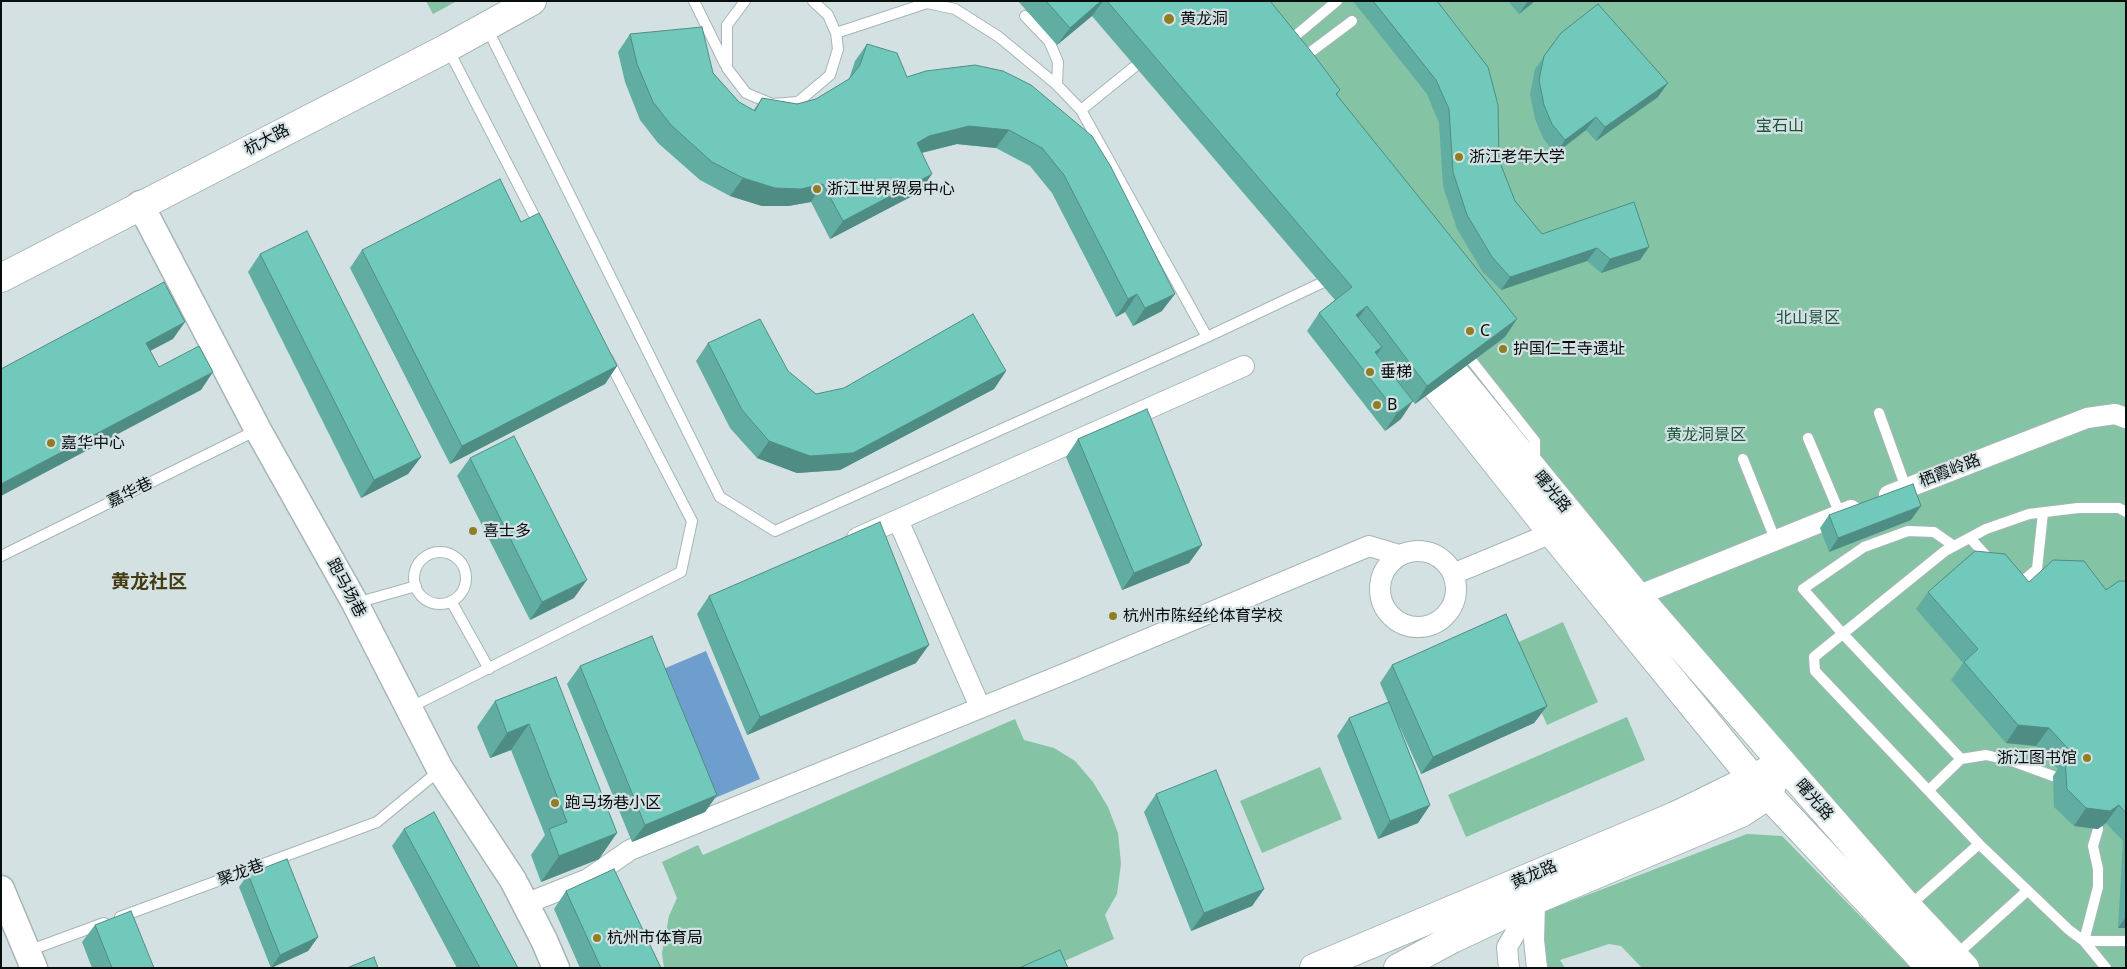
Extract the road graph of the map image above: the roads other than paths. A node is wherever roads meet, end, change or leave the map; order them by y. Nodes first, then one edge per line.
1 (532, 1) edge
2 (694, 1) edge
3 (745, 1) edge
4 (813, 1) edge
5 (1338, 1) edge
6 (927, 2) edge
7 (1025, 16) dead end
8 (1352, 21) dead end
9 (486, 27) junction
10 (836, 33) junction
11 (1160, 46) edge
12 (447, 48) junction
13 (1279, 50) edge
14 (1297, 67) edge
15 (727, 68) junction
16 (1057, 85) junction
17 (1081, 110) junction
18 (140, 204) junction
19 (547, 240) edge
20 (1336, 275) edge
21 (1, 278) edge
22 (1207, 338) junction
23 (1457, 342) edge
24 (601, 346) edge
25 (1244, 366) dead end
26 (1417, 379) edge
27 (1444, 398) junction
28 (1879, 414) dead end
29 (2126, 418) edge
30 (258, 430) junction
31 (1808, 438) dead end
32 (1743, 459) dead end
33 (1534, 470) junction
34 (1906, 488) junction
35 (2126, 512) edge
36 (2044, 513) junction
37 (1840, 514) junction
38 (898, 520) junction
39 (1552, 533) junction
40 (1970, 538) junction
41 (1775, 539) junction
42 (1954, 546) junction
43 (836, 547) edge
44 (1400, 555) junction
45 (1, 556) edge
46 (1453, 574) junction
47 (416, 586) junction
48 (1637, 596) junction
49 (451, 602) junction
50 (355, 603) junction
51 (1842, 634) junction
52 (489, 669) junction
53 (980, 707) junction
54 (408, 708) junction
55 (1961, 759) junction
56 (1782, 763) junction
57 (440, 769) junction
58 (2053, 776) dead end
59 (1761, 787) junction
60 (1929, 790) junction
61 (2098, 829) dead end
62 (1980, 844) junction
63 (1, 889) edge
64 (2027, 891) junction
65 (1535, 900) junction
66 (525, 904) junction
67 (1908, 907) junction
68 (2084, 941) junction
69 (2126, 941) edge
70 (31, 959) edge
71 (1950, 964) edge
72 (556, 968) edge
73 (1314, 968) edge
74 (1398, 968) edge
75 (1509, 968) edge
76 (1537, 968) edge
77 (2106, 968) edge

1 - 9 main road, 杭大路
2 - 15 lane
3 - 15 lane
4 - 10 lane
5 - 13 lane
6 - 10 lane
6 - 16 lane
7 - 16 lane
8 - 14 lane
9 - 12 main road, 杭大路
9 - 22 lane
10 - 15 lane
11 - 17 lane
12 - 18 main road, 杭大路
12 - 19 lane
16 - 17 lane
17 - 22 lane
18 - 21 main road, 杭大路
18 - 30 street, 跑马场巷
20 - 22 lane
23 - 33 lane
24 - 52 lane
25 - 38 street
26 - 27 lane
27 - 33 main road, 曙光路
27 - 39 main road, 曙光路
28 - 34 lane
29 - 34 street, 栖霞岭路
30 - 45 lane, 嘉华巷
30 - 50 street, 跑马场巷
31 - 37 lane
32 - 41 lane
33 - 48 main road, 曙光路
34 - 37 street, 栖霞岭路
35 - 36 lane
36 - 40 lane
36 - 40 lane
37 - 41 street, 栖霞岭路
38 - 43 street
38 - 53 street
39 - 46 street
39 - 59 main road, 曙光路
40 - 42 lane
41 - 48 street, 栖霞岭路
42 - 51 lane
42 - 51 lane
44 - 46 street
44 - 46 street
44 - 53 street
47 - 49 lane
47 - 49 lane
47 - 50 lane
48 - 56 main road, 曙光路
49 - 52 lane
50 - 54 street, 跑马场巷
51 - 55 lane
51 - 60 lane
52 - 54 lane
53 - 66 street
54 - 57 street, 跑马场巷
55 - 58 lane
55 - 60 lane
56 - 59 main road
56 - 67 main road, 曙光路
57 - 66 street, 跑马场巷
57 - 70 lane, 聚龙巷
59 - 65 main road, 黄龙路
59 - 71 main road, 曙光路
59 - 73 main road, 黄龙路
60 - 62 lane
61 - 68 lane
62 - 64 lane
62 - 67 lane
63 - 70 street
64 - 68 lane
64 - 71 lane
65 - 74 main road, 黄龙路
65 - 75 street
65 - 76 street
66 - 72 street, 跑马场巷
67 - 71 main road, 曙光路
68 - 69 lane
68 - 77 lane

